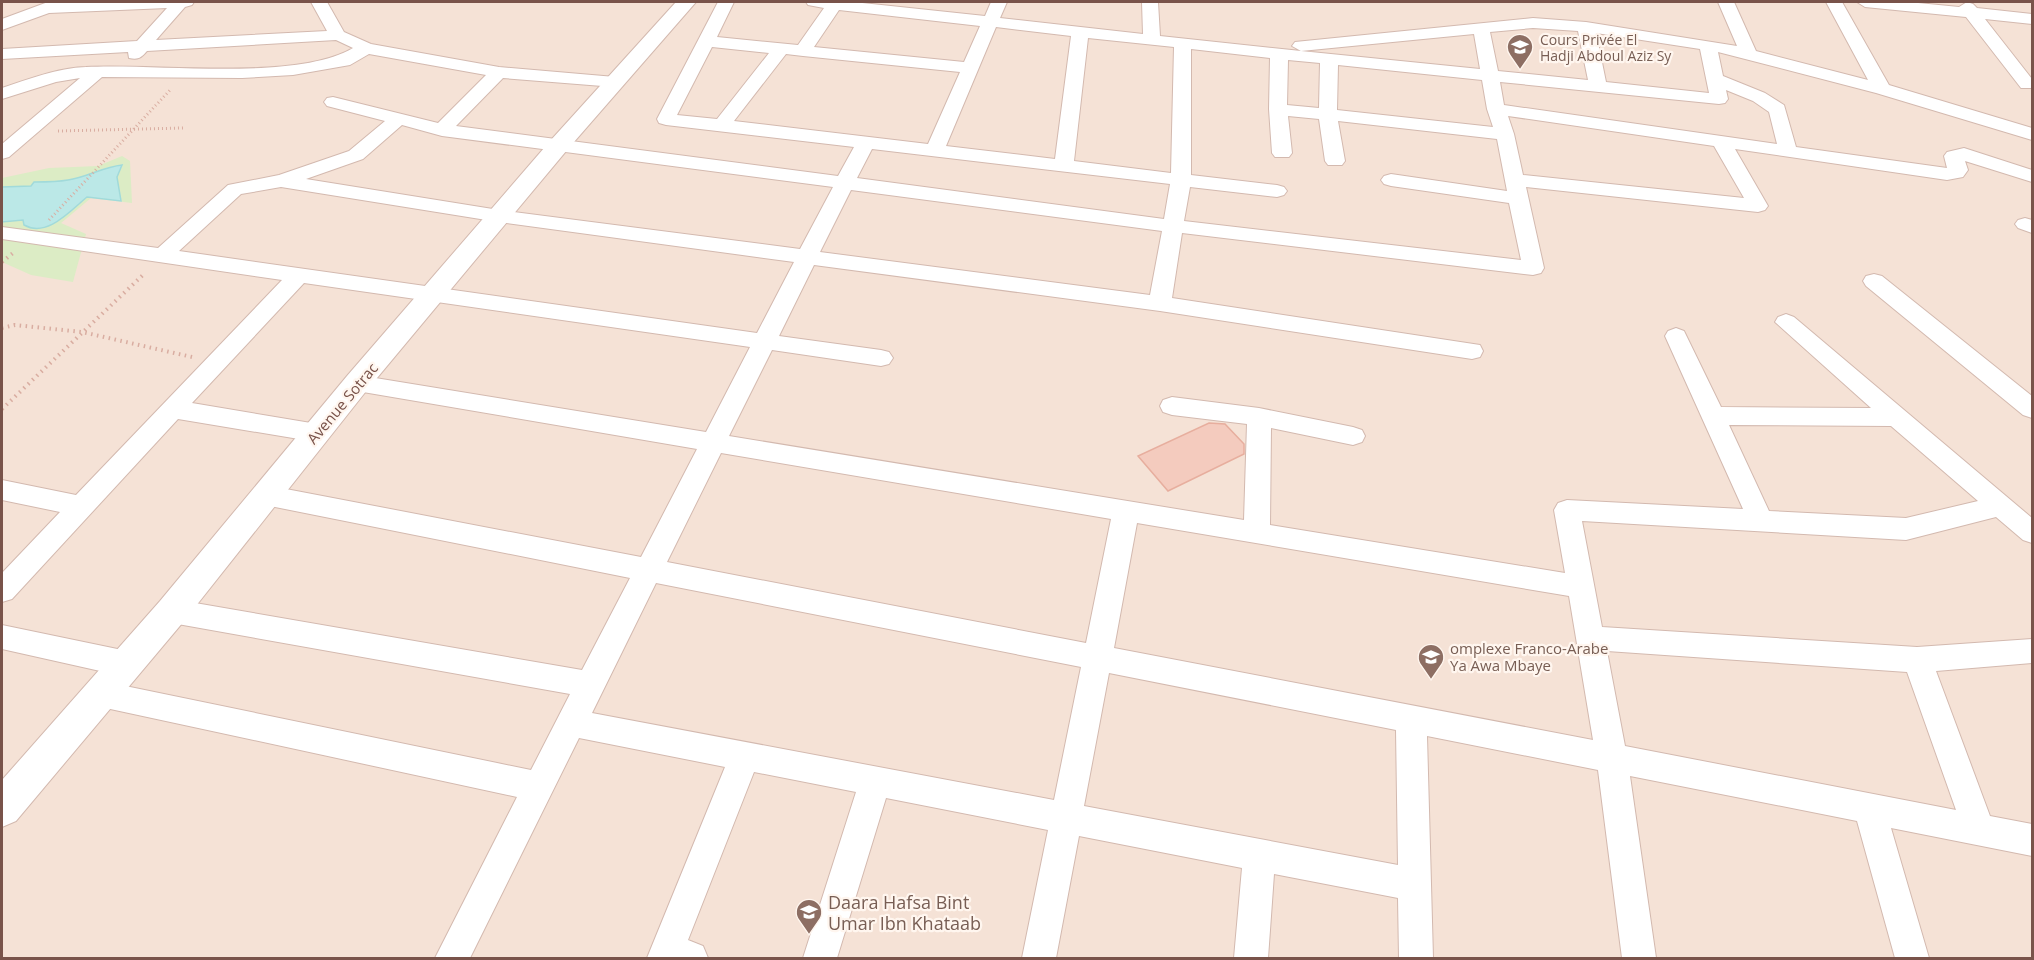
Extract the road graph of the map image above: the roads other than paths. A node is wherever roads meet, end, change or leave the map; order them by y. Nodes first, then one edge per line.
1 (62, 2) edge
2 (180, 2) edge
3 (186, 2) edge
4 (319, 2) edge
5 (686, 2) edge
6 (726, 2) edge
7 (814, 2) edge
8 (999, 2) edge
9 (1150, 2) edge
10 (1725, 2) edge
11 (1834, 2) edge
12 (1864, 2) edge
13 (835, 4) junction
14 (857, 4) edge
15 (45, 8) junction
16 (1968, 8) edge
17 (2032, 19) edge
18 (990, 22) junction
19 (2, 25) edge
20 (1481, 27) junction
21 (1586, 27) junction
22 (1080, 32) junction
23 (338, 35) junction
24 (1152, 40) junction
25 (706, 41) junction
26 (1183, 43) junction
27 (1708, 45) junction
28 (142, 47) junction
29 (366, 48) junction
30 (781, 49) junction
31 (803, 51) junction
32 (2, 54) edge
33 (1279, 54) junction
34 (1749, 54) junction
35 (1329, 59) junction
36 (970, 69) junction
37 (121, 70) junction
38 (98, 72) junction
39 (499, 72) junction
40 (1490, 76) junction
41 (1715, 79) junction
42 (615, 82) junction
43 (2027, 84) dead end
44 (1598, 87) junction
45 (1882, 89) junction
46 (2, 94) edge
47 (333, 102) dead end
48 (1496, 108) junction
49 (1278, 109) junction
50 (1328, 115) junction
51 (398, 118) junction
52 (722, 126) junction
53 (442, 130) junction
54 (1505, 134) junction
55 (2032, 134) edge
56 (865, 143) junction
57 (1722, 143) junction
58 (559, 145) junction
59 (934, 151) junction
60 (2, 152) edge
61 (1788, 152) junction
62 (1282, 153) dead end
63 (1335, 161) dead end
64 (1064, 166) junction
65 (2032, 176) edge
66 (1181, 180) junction
67 (1391, 180) dead end
68 (281, 181) junction
69 (846, 182) junction
70 (1516, 189) junction
71 (1277, 191) dead end
72 (499, 216) junction
73 (1173, 226) junction
74 (2, 233) edge
75 (162, 256) junction
76 (807, 257) junction
77 (298, 276) junction
78 (1874, 281) dead end
79 (432, 295) junction
80 (1160, 304) junction
81 (1786, 322) dead end
82 (1677, 336) dead end
83 (764, 343) junction
84 (1472, 351) dead end
85 (881, 358) dead end
86 (357, 383) junction
87 (1172, 406) dead end
88 (173, 409) junction
89 (2032, 409) edge
90 (1714, 416) junction
91 (1259, 417) junction
92 (1897, 417) junction
93 (317, 433) junction
94 (1353, 436) dead end
95 (713, 443) junction
96 (2, 490) edge
97 (265, 495) junction
98 (80, 506) junction
99 (2001, 506) junction
100 (1126, 511) junction
101 (1761, 521) junction
102 (1257, 533) junction
103 (2032, 533) edge
104 (649, 570) junction
105 (1581, 587) junction
106 (2, 591) edge
107 (172, 611) junction
108 (2, 637) edge
109 (1590, 638) junction
110 (2032, 651) edge
111 (1097, 658) junction
112 (1917, 660) junction
113 (127, 664) junction
114 (591, 685) junction
115 (101, 694) junction
116 (1411, 718) junction
117 (572, 723) junction
118 (746, 756) junction
119 (1612, 758) junction
120 (875, 781) junction
121 (539, 787) junction
122 (2, 808) edge
123 (1870, 809) junction
124 (1066, 818) junction
125 (1979, 830) junction
126 (2032, 840) edge
127 (1259, 855) junction
128 (1415, 885) junction
129 (674, 957) edge
130 (452, 958) edge
131 (820, 958) edge
132 (1038, 958) edge
133 (1251, 958) edge
134 (1416, 958) edge
135 (1639, 958) edge
136 (1912, 958) edge

1 - 15 street
2 - 3 street
2 - 15 street
2 - 28 street
4 - 23 street
5 - 42 street, Avenue Sotrac
6 - 25 street
7 - 13 street
8 - 18 street
9 - 24 street
10 - 34 street
11 - 45 street
12 - 16 street
13 - 14 street
13 - 31 street
14 - 18 street
15 - 19 street
16 - 17 street
16 - 43 street
18 - 22 street
18 - 36 street
20 - 21 street
20 - 33 street
20 - 40 street
21 - 27 street
21 - 44 street
22 - 24 street
22 - 64 street
23 - 28 street
23 - 29 street
24 - 26 street
25 - 30 street
25 - 52 street
26 - 33 street
26 - 66 street
27 - 34 street
27 - 41 street
28 - 32 street
28 - 37 street
29 - 37 street
29 - 39 street
30 - 31 street
30 - 52 street
31 - 36 street
33 - 35 street
33 - 49 street
34 - 45 street
35 - 40 street
35 - 50 street
36 - 59 street
37 - 38 street
38 - 46 street
38 - 60 street
39 - 42 street
39 - 53 street
40 - 44 street
40 - 48 street
41 - 44 street
41 - 61 street
42 - 58 street, Avenue Sotrac
45 - 55 street
47 - 51 street
48 - 54 street
48 - 57 street
49 - 50 street
49 - 62 street
50 - 54 street
50 - 63 street
51 - 53 street
51 - 68 street
52 - 56 street
53 - 58 street
54 - 70 street
56 - 59 street
56 - 69 street
57 - 61 street
57 - 70 street
58 - 69 street
58 - 72 street, Avenue Sotrac
59 - 64 street
61 - 65 street
64 - 66 street
66 - 71 street
66 - 73 street
67 - 70 street
68 - 72 street
68 - 75 street
69 - 73 street
69 - 76 street
70 - 73 street
72 - 76 street
72 - 79 street, Avenue Sotrac
73 - 80 street
74 - 75 street
75 - 77 street
76 - 80 street
76 - 83 street
77 - 79 street
77 - 88 street
78 - 89 street
79 - 83 street
79 - 86 street, Avenue Sotrac
80 - 84 street
81 - 92 street
82 - 90 street
83 - 85 street
83 - 95 street
86 - 93 street, Avenue Sotrac
86 - 95 street
87 - 91 street
88 - 93 street
88 - 98 street
90 - 92 street
90 - 101 street
91 - 94 street
91 - 102 street
92 - 99 street
93 - 97 street, Avenue Sotrac
95 - 100 street
95 - 104 street
96 - 98 street
97 - 104 street
97 - 107 street, Avenue Sotrac
98 - 106 street
99 - 101 street
99 - 103 street
100 - 102 street
100 - 111 street
101 - 105 street
102 - 105 street
104 - 111 street
104 - 114 street
105 - 109 street
107 - 113 street, Avenue Sotrac
107 - 114 street
108 - 113 street
109 - 112 street
109 - 119 street
110 - 112 street
111 - 116 street
111 - 124 street
112 - 125 street
113 - 115 street, Avenue Sotrac
114 - 117 street
115 - 121 street
115 - 122 street, Avenue Sotrac
116 - 119 street
116 - 128 street
117 - 118 street
117 - 121 street
118 - 120 street
118 - 129 street
119 - 123 street
119 - 135 street
120 - 124 street
120 - 131 street
121 - 130 street
123 - 125 street
123 - 136 street
124 - 127 street
124 - 132 street
125 - 126 street
127 - 128 street
127 - 133 street
128 - 134 street

